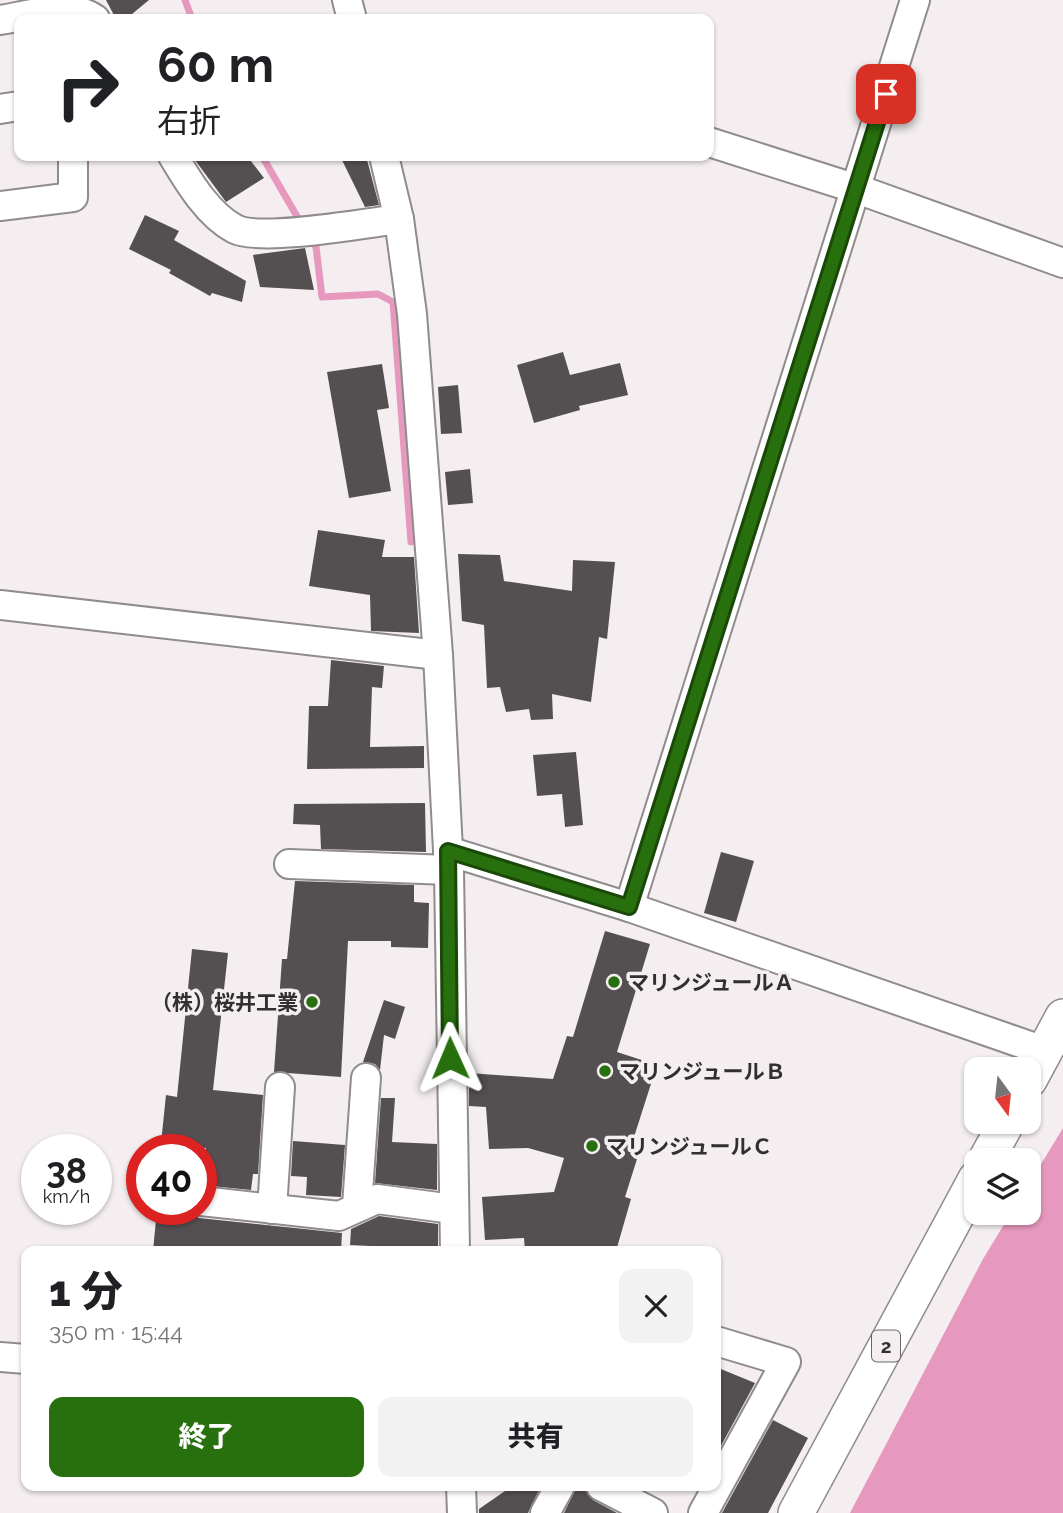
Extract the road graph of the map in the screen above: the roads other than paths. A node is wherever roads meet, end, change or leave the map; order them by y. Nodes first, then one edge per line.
1 (915, 0) edge
2 (714, 144) edge
3 (73, 161) edge
4 (176, 161) edge
5 (385, 161) edge
6 (857, 189) junction
7 (0, 206) edge
8 (400, 219) junction
9 (1063, 262) edge
10 (0, 605) edge
11 (438, 656) junction
12 (449, 861) junction
13 (289, 864) dead end
14 (629, 907) junction
15 (1063, 1017) edge
16 (1016, 1057) edge
17 (1041, 1058) edge
18 (366, 1077) dead end
19 (280, 1087) dead end
20 (964, 1201) edge
21 (217, 1203) edge
22 (357, 1206) junction
23 (272, 1209) junction
24 (453, 1209) junction
25 (455, 1246) edge
26 (721, 1342) edge
27 (0, 1357) edge
28 (21, 1359) edge
29 (721, 1482) edge
30 (461, 1491) edge
31 (557, 1491) edge
32 (611, 1491) edge
33 (716, 1491) edge
34 (461, 1513) edge
35 (545, 1513) edge
36 (653, 1513) edge
37 (704, 1513) edge
38 (796, 1513) edge

1 - 6 street
2 - 6 street
3 - 7 street
4 - 8 street
5 - 8 street
6 - 9 street
6 - 14 street
8 - 11 street
10 - 11 street
11 - 12 street
12 - 13 street
12 - 14 street
12 - 24 street
14 - 16 street
15 - 17 main road
18 - 22 street
19 - 23 street
20 - 38 main road, 2
21 - 23 street
22 - 23 street
22 - 24 street
24 - 25 street
26 - 29 street
27 - 28 street
30 - 34 street
31 - 35 street
32 - 36 street
33 - 37 street

